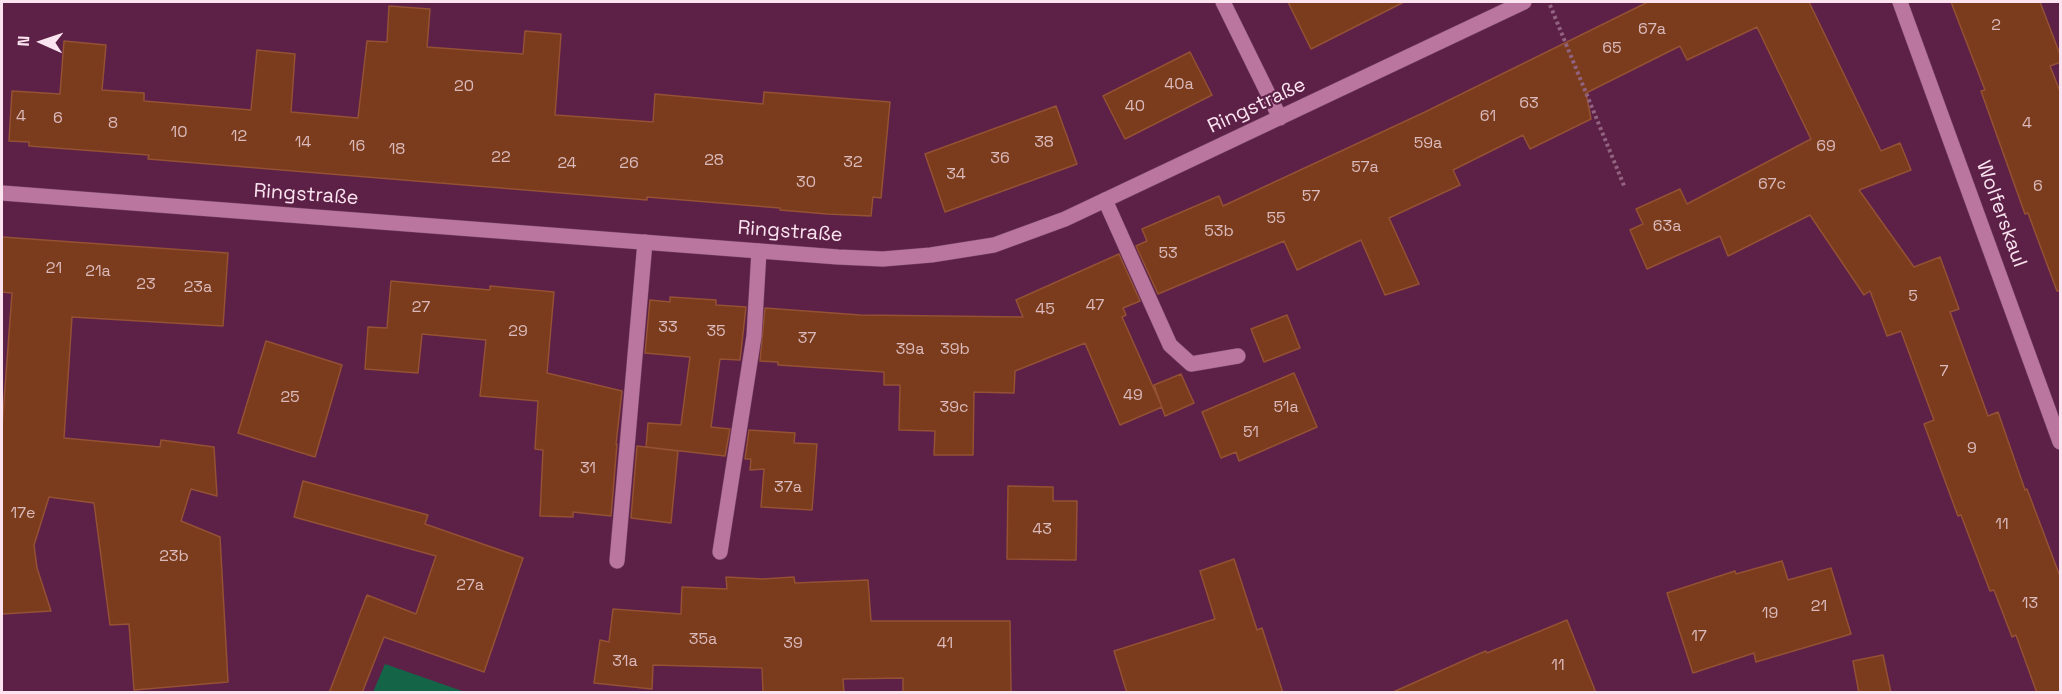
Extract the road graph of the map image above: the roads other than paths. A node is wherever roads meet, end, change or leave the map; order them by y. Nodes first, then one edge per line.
1 (1223, 2) edge
2 (1524, 2) edge
3 (1900, 2) edge
4 (1280, 118) junction
5 (2, 193) edge
6 (1105, 201) junction
7 (645, 242) junction
8 (759, 251) junction
9 (1238, 356) dead end
10 (2061, 442) edge
11 (720, 552) dead end
12 (616, 561) dead end

1 - 4 street
2 - 4 street, Ringstraße
3 - 10 street, Wolferskaul
4 - 6 street, Ringstraße
5 - 7 street, Ringstraße
6 - 8 street, Ringstraße
6 - 9 street
7 - 8 street, Ringstraße
7 - 12 street
8 - 11 street

